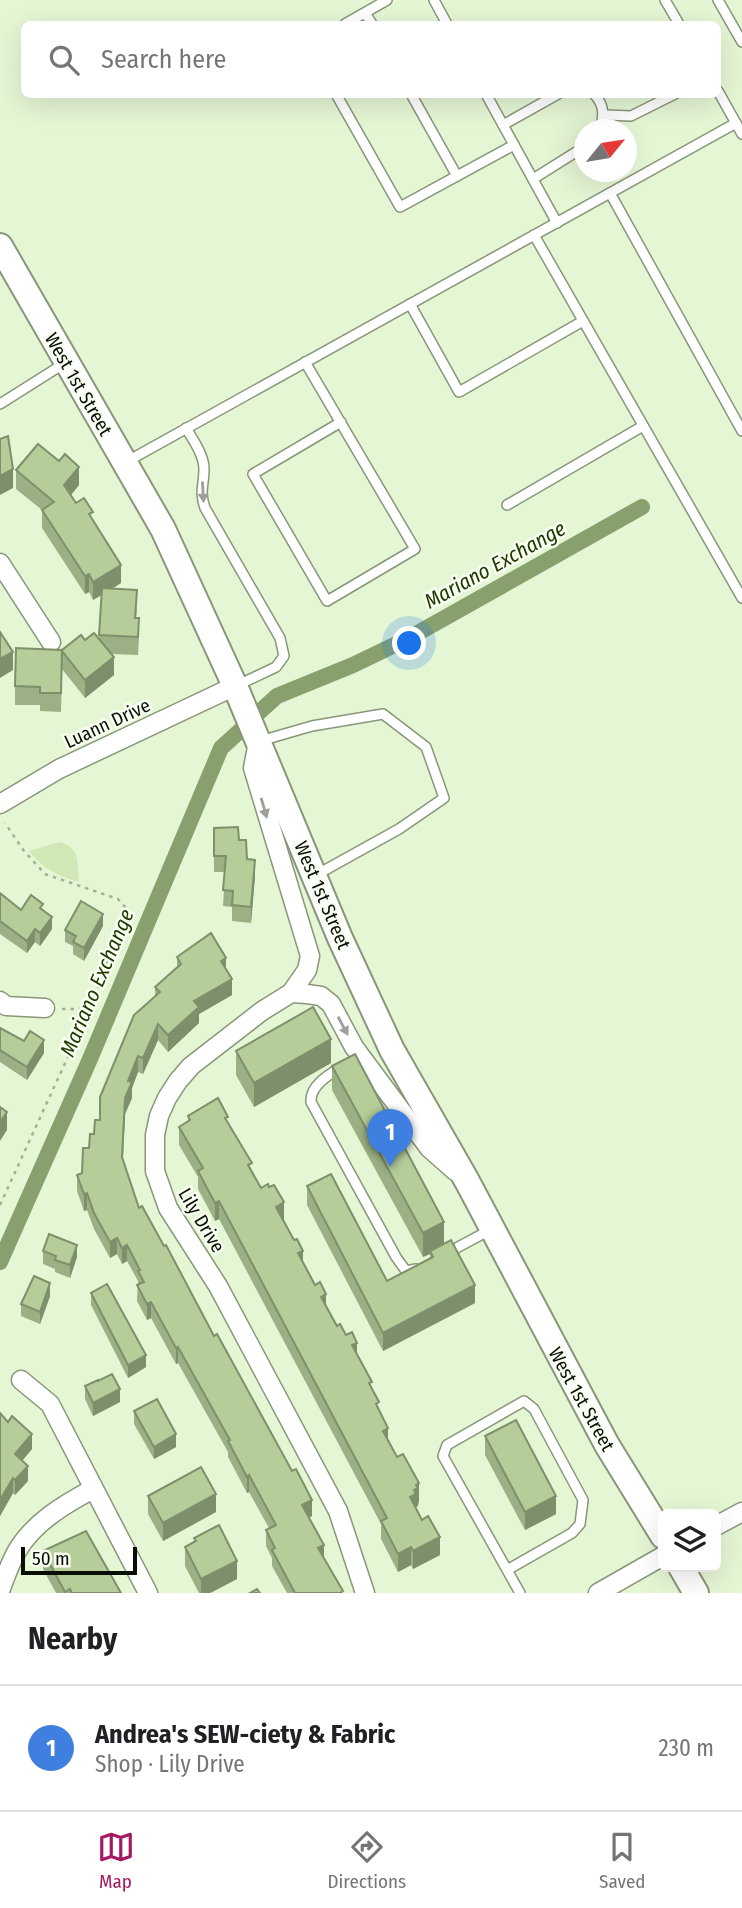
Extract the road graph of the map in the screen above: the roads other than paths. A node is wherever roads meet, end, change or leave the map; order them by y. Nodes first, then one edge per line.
1 (387, 0) edge
2 (434, 0) edge
3 (665, 0) edge
4 (718, 0) edge
5 (365, 13) junction
6 (350, 21) edge
7 (370, 21) edge
8 (445, 21) edge
9 (677, 21) edge
10 (742, 43) edge
11 (721, 96) edge
12 (338, 98) edge
13 (413, 98) edge
14 (488, 98) edge
15 (551, 98) edge
16 (597, 98) edge
17 (668, 98) edge
18 (605, 115) junction
19 (604, 119) edge
20 (736, 123) junction
21 (503, 125) junction
22 (742, 134) edge
23 (514, 145) junction
24 (574, 153) edge
25 (457, 176) junction
26 (533, 179) junction
27 (610, 193) junction
28 (557, 223) junction
29 (534, 235) junction
30 (0, 246) edge
31 (410, 304) junction
32 (583, 321) junction
33 (66, 362) junction
34 (306, 362) junction
35 (0, 404) edge
36 (341, 422) junction
37 (643, 426) junction
38 (186, 428) junction
39 (742, 430) edge
40 (124, 463) junction
41 (507, 505) dead end
42 (0, 563) edge
43 (742, 598) edge
44 (51, 642) dead end
45 (235, 686) junction
46 (258, 742) junction
47 (3, 796) edge
48 (314, 876) junction
49 (291, 993) junction
50 (0, 1000) edge
51 (45, 1008) road end
52 (361, 1056) junction
53 (467, 1181) junction
54 (492, 1229) junction
55 (436, 1258) edge
56 (425, 1264) edge
57 (21, 1380) dead end
58 (93, 1489) junction
59 (742, 1512) edge
60 (721, 1523) edge
61 (658, 1528) edge
62 (658, 1559) edge
63 (507, 1570) junction
64 (684, 1572) edge
65 (0, 1591) edge
66 (148, 1593) edge
67 (365, 1593) edge
68 (520, 1593) edge
69 (598, 1593) edge
70 (696, 1593) edge

1 - 5 lane
2 - 8 lane
3 - 9 lane
4 - 10 lane
5 - 6 lane
5 - 7 lane
11 - 20 lane
12 - 25 lane
13 - 25 lane
14 - 21 lane
15 - 21 lane
16 - 18 lane
17 - 18 lane
18 - 19 lane
20 - 22 lane
20 - 27 lane
21 - 23 lane
23 - 25 lane
23 - 26 lane
24 - 26 lane
26 - 28 lane
27 - 28 lane
27 - 39 lane
28 - 29 lane
29 - 31 lane
29 - 32 lane
30 - 33 main road, West 1st Street
31 - 32 lane
31 - 34 lane
32 - 37 lane
33 - 35 lane
33 - 40 main road, West 1st Street
34 - 36 lane
34 - 38 lane
36 - 36 lane
37 - 41 lane
37 - 43 lane
38 - 40 lane
38 -> 45 lane
40 - 45 main road, West 1st Street
42 - 44 street
45 - 46 main road, West 1st Street
45 - 47 street, Luann Drive
46 - 48 main road, West 1st Street
46 - 48 lane
46 -> 49 street
48 - 53 main road, West 1st Street
49 -> 52 street
49 - 67 street, Lily Drive
50 - 51 street
52 - 53 street
52 - 56 lane
53 - 54 main road, West 1st Street
54 - 55 lane
54 - 61 main road, West 1st Street
57 - 58 street
58 - 65 street
58 - 66 street
59 - 60 street
62 - 69 street
63 - 63 lane
63 - 68 lane
64 - 70 main road

